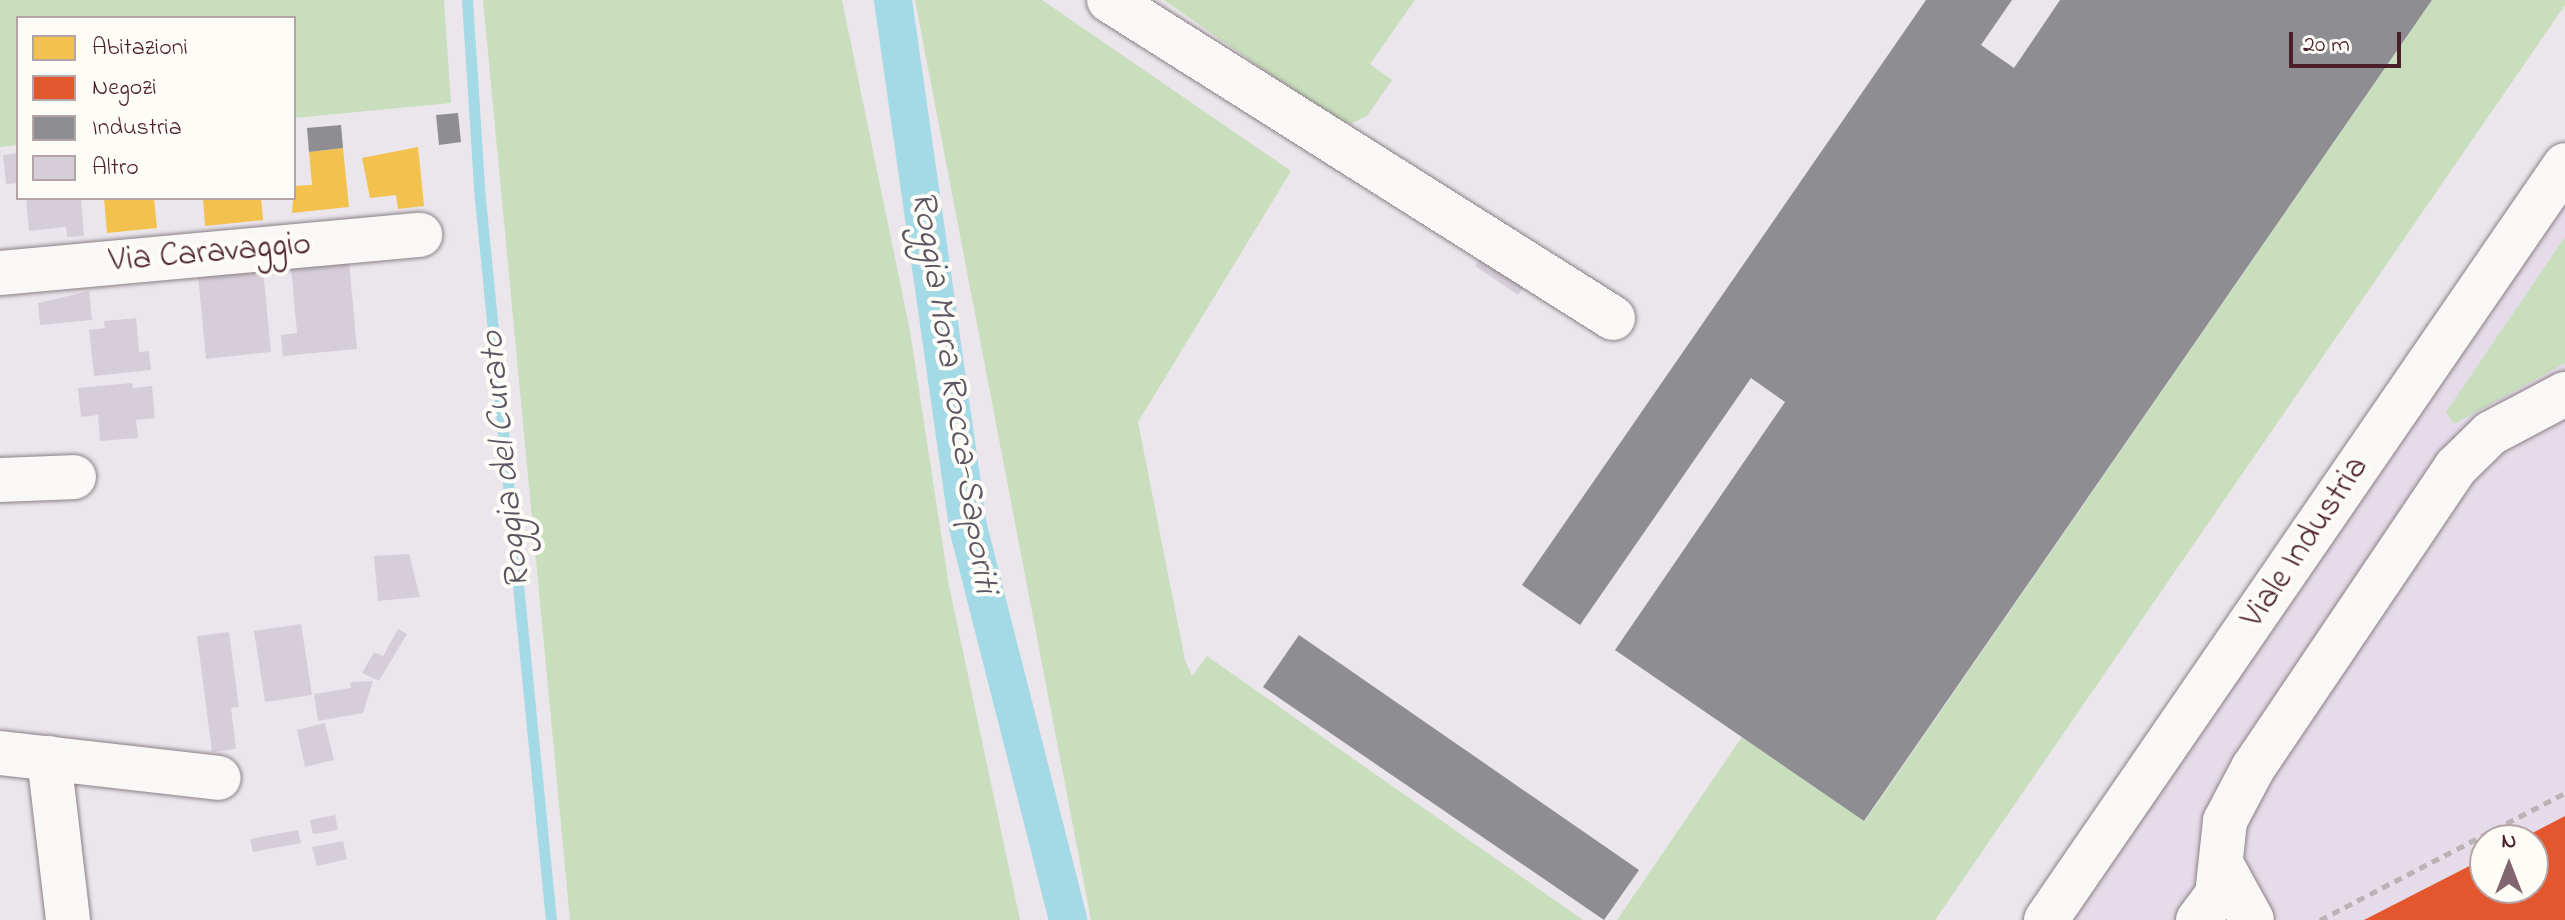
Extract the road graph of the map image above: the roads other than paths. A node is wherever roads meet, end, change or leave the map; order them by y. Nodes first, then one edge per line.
1 (1109, 0) edge
2 (2565, 165) edge
3 (420, 235) dead end
4 (0, 273) edge
5 (1613, 318) dead end
6 (2565, 394) edge
7 (74, 477) dead end
8 (0, 480) edge
9 (0, 753) edge
10 (49, 758) junction
11 (219, 778) dead end
12 (2223, 867) junction
13 (68, 920) edge
14 (2046, 920) edge
15 (2198, 920) edge
16 (2252, 920) edge

1 - 5 main road
2 - 14 main road, Viale Industria
3 - 4 main road, Via Caravaggio
6 - 12 main road
7 - 8 main road
9 - 10 main road
10 - 11 main road
10 - 13 main road
12 - 15 main road
12 - 16 main road

